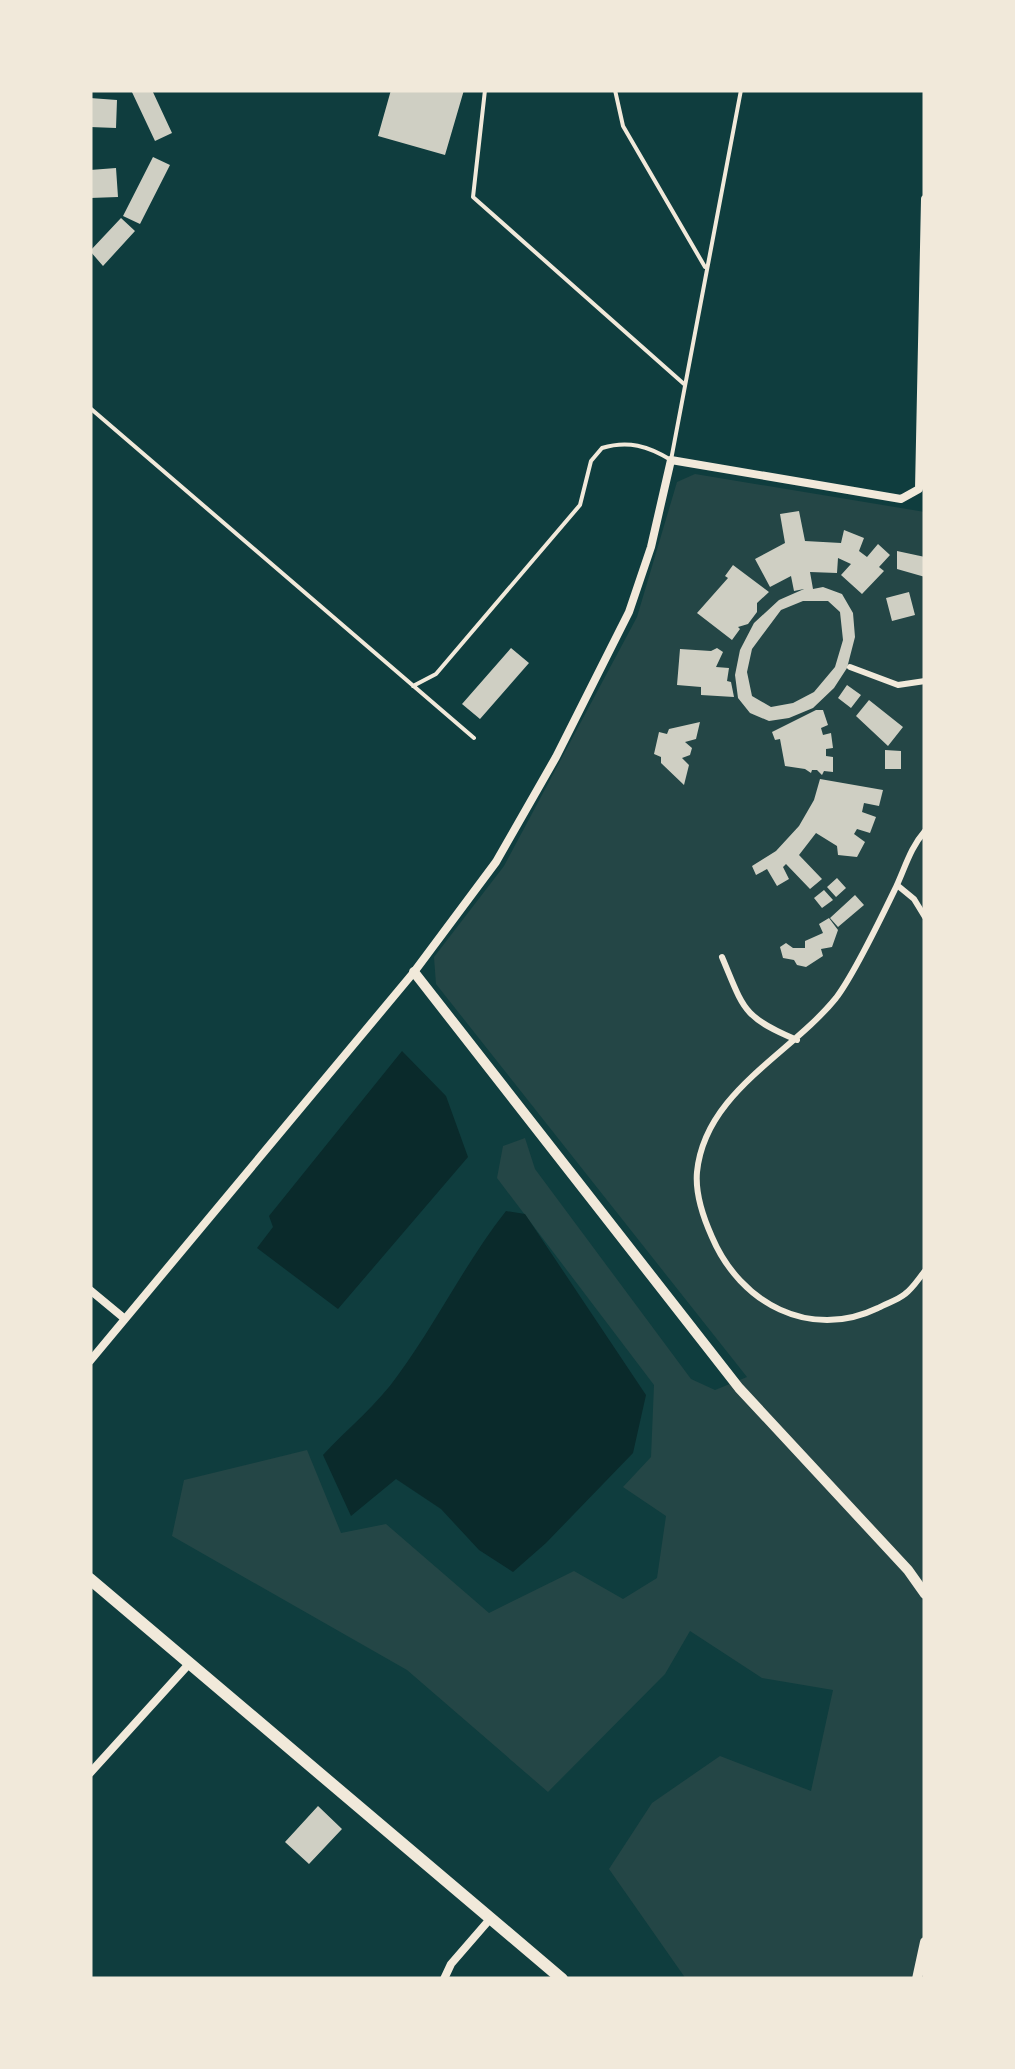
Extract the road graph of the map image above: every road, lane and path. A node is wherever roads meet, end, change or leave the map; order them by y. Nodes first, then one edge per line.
1 (485, 90) edge
2 (615, 90) edge
3 (740, 90) edge
4 (925, 199) edge
5 (706, 270) junction
6 (684, 384) junction
7 (90, 408) edge
8 (671, 460) junction
9 (850, 667) dead end
10 (925, 681) edge
11 (413, 686) junction
12 (474, 738) dead end
13 (925, 831) edge
14 (897, 885) junction
15 (925, 917) edge
16 (722, 957) dead end
17 (414, 972) junction
18 (796, 1040) junction
19 (925, 1271) edge
20 (90, 1290) edge
21 (125, 1318) junction
22 (90, 1361) edge
23 (90, 1579) edge
24 (925, 1594) edge
25 (188, 1664) junction
26 (90, 1773) edge
27 (490, 1919) junction
28 (925, 1942) edge
29 (444, 1979) edge
30 (562, 1979) edge
31 (918, 1979) edge

1 - 6 lane
2 - 5 lane
3 - 5 lane
4 - 8 street
5 - 6 lane
6 - 8 lane
7 - 11 lane
8 - 11 lane
8 - 17 street
9 - 10 street
11 - 12 lane
13 - 14 street
14 - 15 street
14 - 18 street
16 - 18 street
17 - 21 street
17 - 24 street
18 - 19 street
20 - 21 street
21 - 22 street
23 - 25 highway
25 - 26 street
25 - 27 highway
27 - 29 street
27 - 30 highway
28 - 31 street

